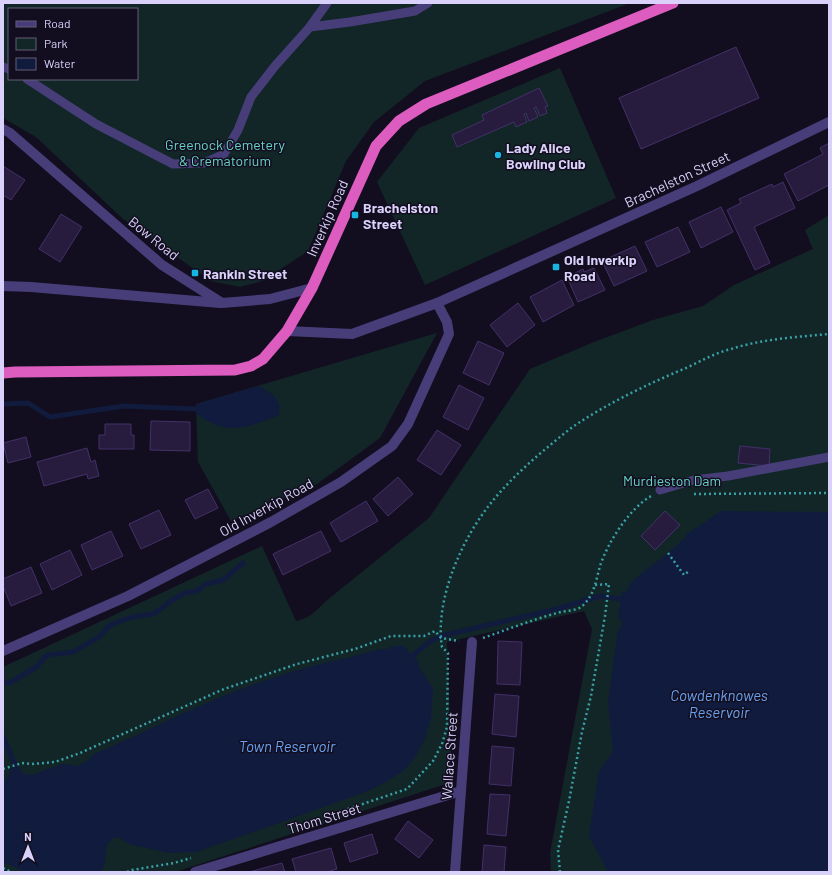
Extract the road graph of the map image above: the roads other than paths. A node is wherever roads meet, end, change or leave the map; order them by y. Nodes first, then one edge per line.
1 (327, 3) edge
2 (428, 3) edge
3 (673, 3) edge
4 (310, 27) junction
5 (29, 80) edge
6 (829, 122) edge
7 (3, 129) edge
8 (3, 286) edge
9 (312, 288) junction
10 (222, 303) junction
11 (437, 303) junction
12 (287, 331) junction
13 (3, 373) edge
14 (829, 457) edge
15 (660, 490) road end
16 (472, 642) road end
17 (3, 651) edge
18 (461, 791) junction
19 (195, 872) edge
20 (455, 872) edge

1 - 4 lane
2 - 4 lane
3 - 9 highway, Inverkip Road
4 - 5 lane
6 - 11 street, Brachelston Street
7 - 10 street, Bow Road
8 - 10 street
9 - 10 street
9 - 12 highway, Inverkip Road
11 - 12 street, Brachelston Street
11 - 17 street, Old Inverkip Road
12 - 13 highway, Inverkip Road
14 - 15 lane
16 - 18 street, Wallace Street
18 - 19 street, Thom Street
18 - 20 street, Wallace Street

